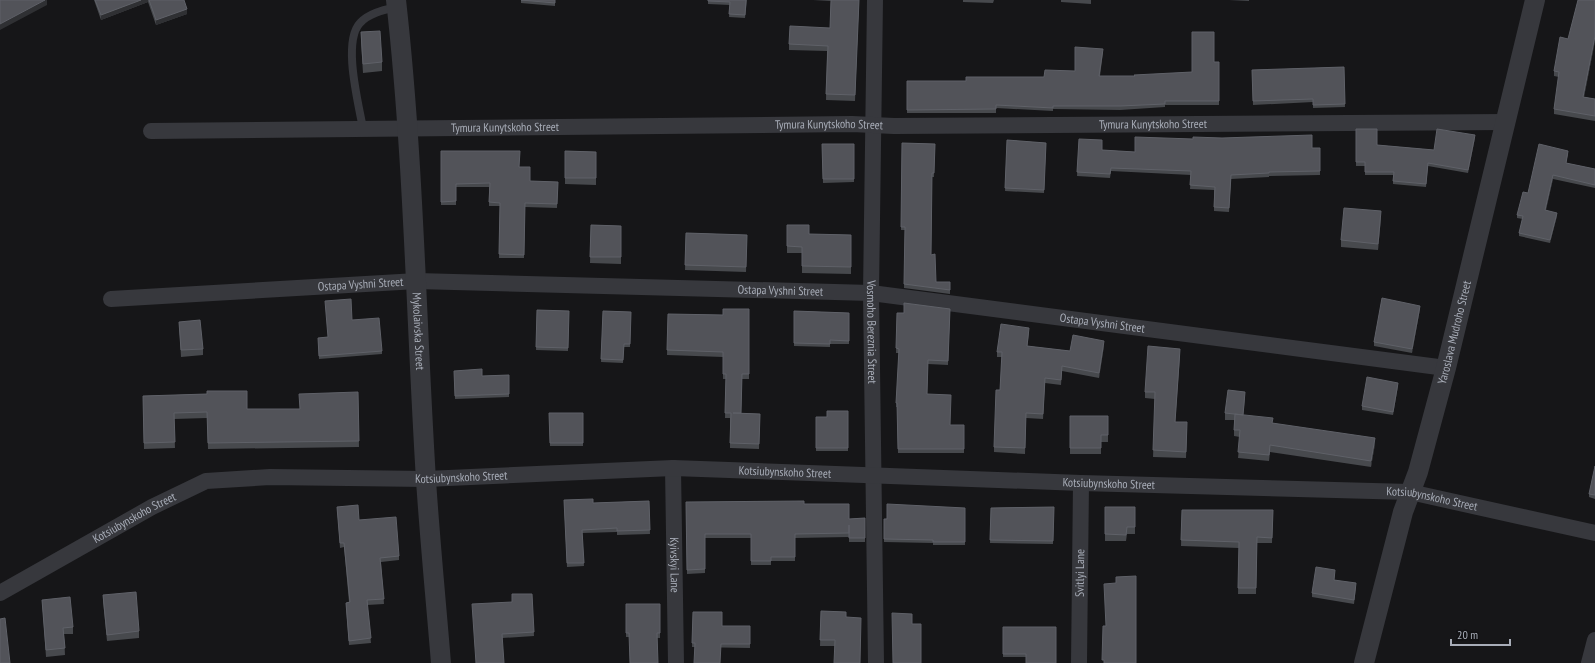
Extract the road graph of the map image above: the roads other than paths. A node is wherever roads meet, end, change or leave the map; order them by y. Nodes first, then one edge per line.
1 (875, 0) edge
2 (1535, 0) edge
3 (397, 4) edge
4 (1507, 122) junction
5 (874, 125) junction
6 (363, 129) junction
7 (407, 129) junction
8 (152, 131) dead end
9 (417, 281) junction
10 (871, 293) junction
11 (111, 299) dead end
12 (1446, 368) junction
13 (673, 468) junction
14 (873, 475) junction
15 (426, 480) junction
16 (1081, 483) junction
17 (1410, 492) junction
18 (1595, 533) edge
19 (0, 593) edge
20 (1595, 640) edge
21 (441, 663) edge
22 (676, 663) edge
23 (876, 663) edge
24 (1079, 663) edge
25 (1364, 663) edge
26 (1589, 663) edge

1 - 5 street, Vosmoho Bereznia Street
2 - 4 street, Yaroslava Mudroho Street
3 - 6 lane
3 - 7 street, Mykolaivska Street
4 - 5 street, Tymura Kunytskoho Street
4 - 12 street, Yaroslava Mudroho Street
5 - 7 street, Tymura Kunytskoho Street
5 - 10 street, Vosmoho Bereznia Street
6 - 7 street, Tymura Kunytskoho Street
6 - 8 street, Tymura Kunytskoho Street
7 - 9 street, Mykolaivska Street
9 - 10 street, Ostapa Vyshni Street
9 - 11 street, Ostapa Vyshni Street
9 - 15 street, Mykolaivska Street
10 - 12 street, Ostapa Vyshni Street
10 - 14 street, Vosmoho Bereznia Street
12 - 17 street, Yaroslava Mudroho Street
13 - 14 street, Kotsiubynskoho Street
13 - 15 street, Kotsiubynskoho Street
13 - 22 street, Kyivskyi Lane
14 - 16 street, Kotsiubynskoho Street
14 - 23 street, Vosmoho Bereznia Street
15 - 19 street, Kotsiubynskoho Street
15 - 21 street, Mykolaivska Street
16 - 17 street, Kotsiubynskoho Street
16 - 24 street, Svitlyi Lane
17 - 18 street, Kotsiubynskoho Street
17 - 25 street, Yaroslava Mudroho Street
20 - 26 street

